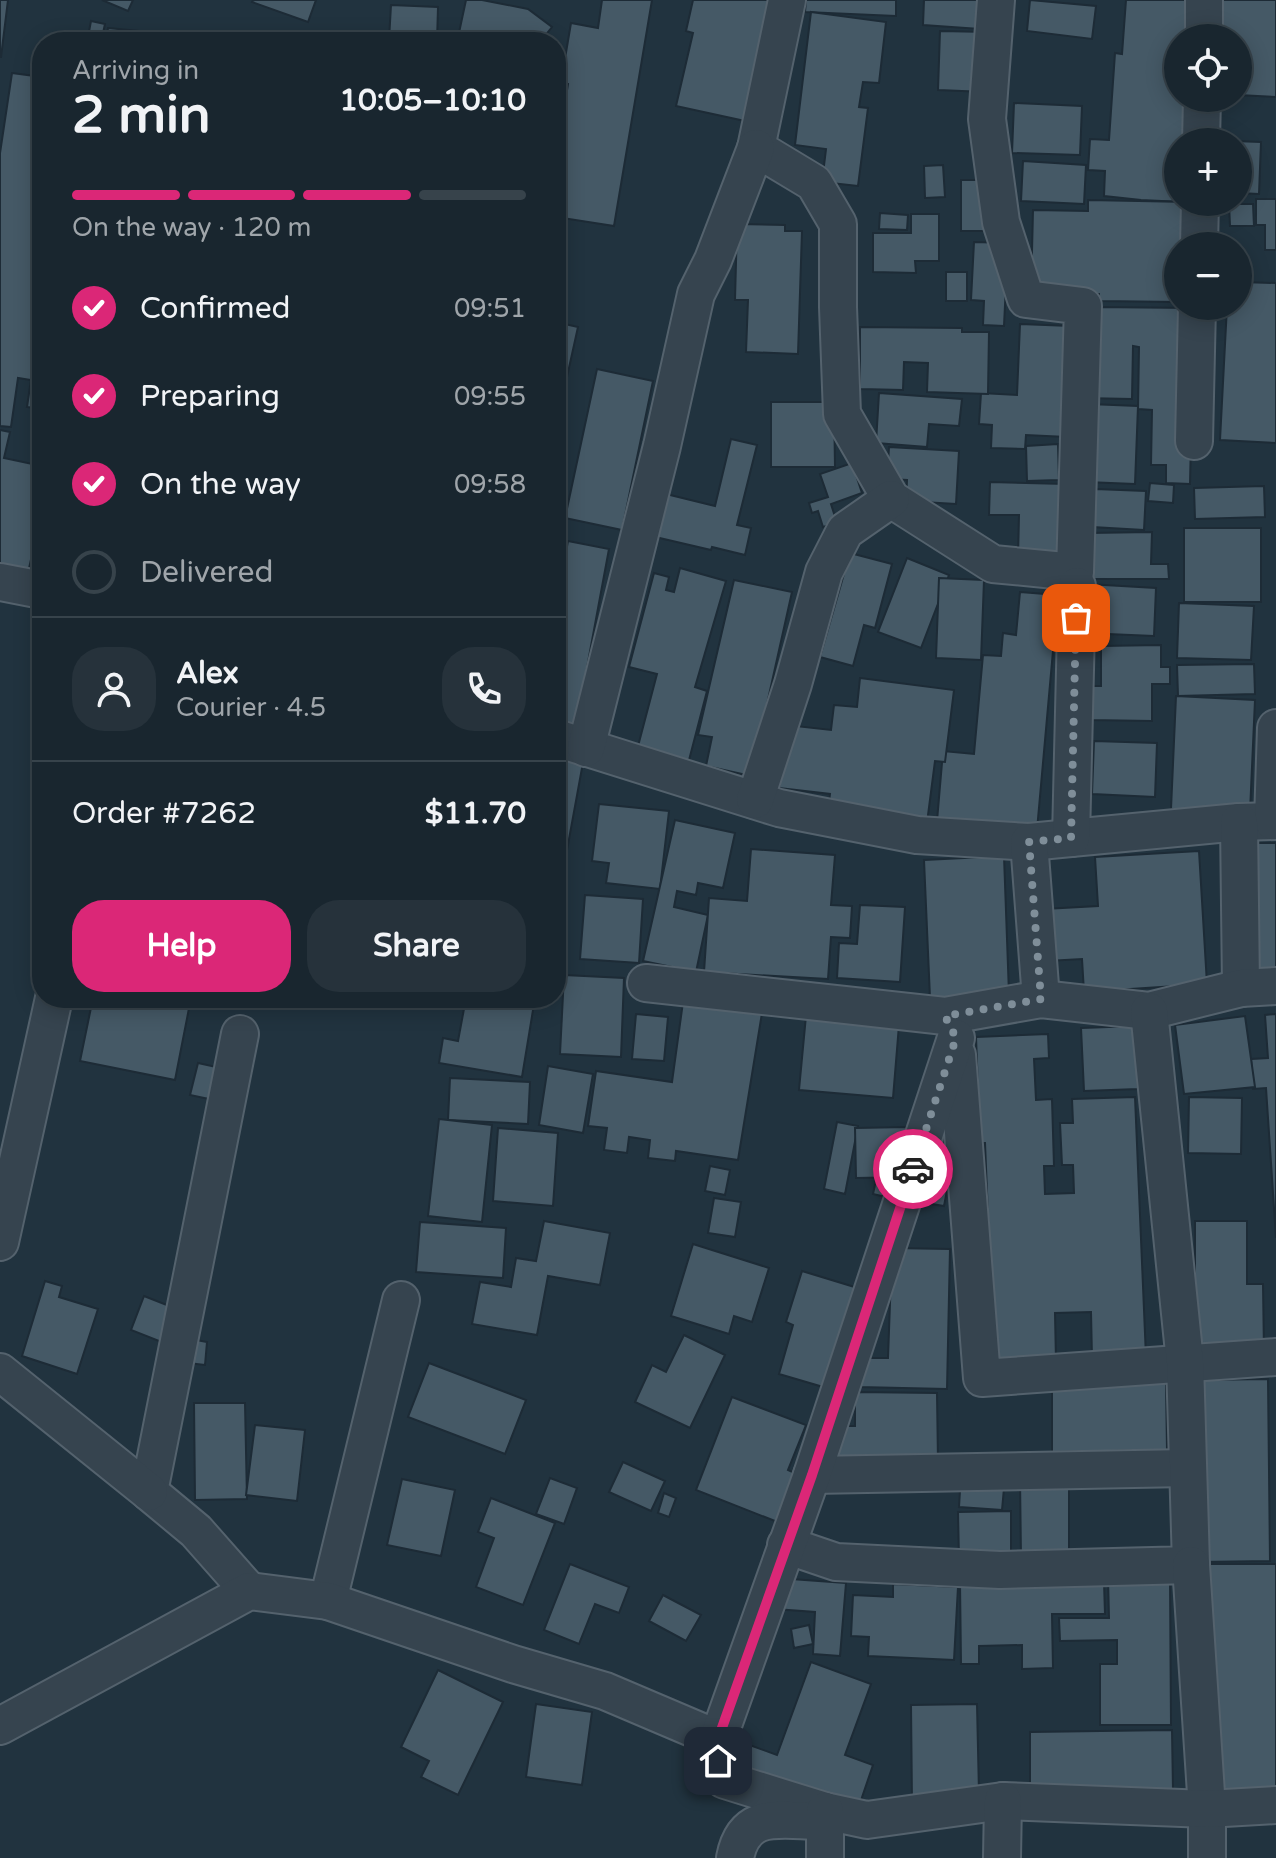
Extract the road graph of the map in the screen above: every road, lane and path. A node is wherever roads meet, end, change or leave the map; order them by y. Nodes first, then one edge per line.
1 (787, 0) edge
2 (996, 0) edge
3 (1204, 0) edge
4 (1204, 24) edge
5 (756, 148) junction
6 (1197, 320) edge
7 (1194, 441) dead end
8 (891, 499) junction
9 (0, 582) edge
10 (1077, 586) dead end
11 (32, 588) edge
12 (1276, 728) edge
13 (571, 743) edge
14 (755, 800) junction
15 (1263, 821) edge
16 (1071, 838) junction
17 (1029, 842) junction
18 (646, 983) dead end
19 (1258, 987) edge
20 (1041, 999) junction
21 (52, 1008) edge
22 (1149, 1011) junction
23 (951, 1027) junction
24 (240, 1034) dead end
25 (0, 1242) edge
26 (401, 1300) dead end
27 (1276, 1357) edge
28 (1185, 1362) junction
29 (0, 1372) edge
30 (1187, 1468) junction
31 (812, 1475) junction
32 (149, 1492) junction
33 (786, 1545) junction
34 (1191, 1565) junction
35 (249, 1591) junction
36 (328, 1601) junction
37 (0, 1726) edge
38 (718, 1739) junction
39 (1003, 1801) junction
40 (1276, 1805) edge
41 (1207, 1809) junction
42 (825, 1816) junction
43 (735, 1858) edge
44 (825, 1858) edge
45 (1002, 1858) edge
46 (1207, 1858) edge

1 - 5 street
2 - 8 street
3 - 4 street
5 - 8 street
5 - 13 street
6 - 7 street
8 - 14 street
9 - 11 street
10 - 16 street
12 - 15 street
13 - 14 street
14 - 17 street
15 - 16 street
15 - 19 street
16 - 17 street
17 - 20 street
18 - 23 street
19 - 22 street
20 - 22 street
20 - 23 street
21 - 25 street
22 - 28 street
23 - 28 street
23 - 31 street
24 - 32 street
26 - 36 street
27 - 28 street
28 - 30 street
29 - 32 street
30 - 31 street
30 - 34 street
31 - 33 street
32 - 35 street
33 - 34 street
33 - 38 street
34 - 41 street
35 - 36 street
35 - 37 street
36 - 38 street
38 - 42 street
39 - 41 street
39 - 42 street
39 - 45 street
40 - 41 street
41 - 46 street
42 - 43 street
42 - 44 street

